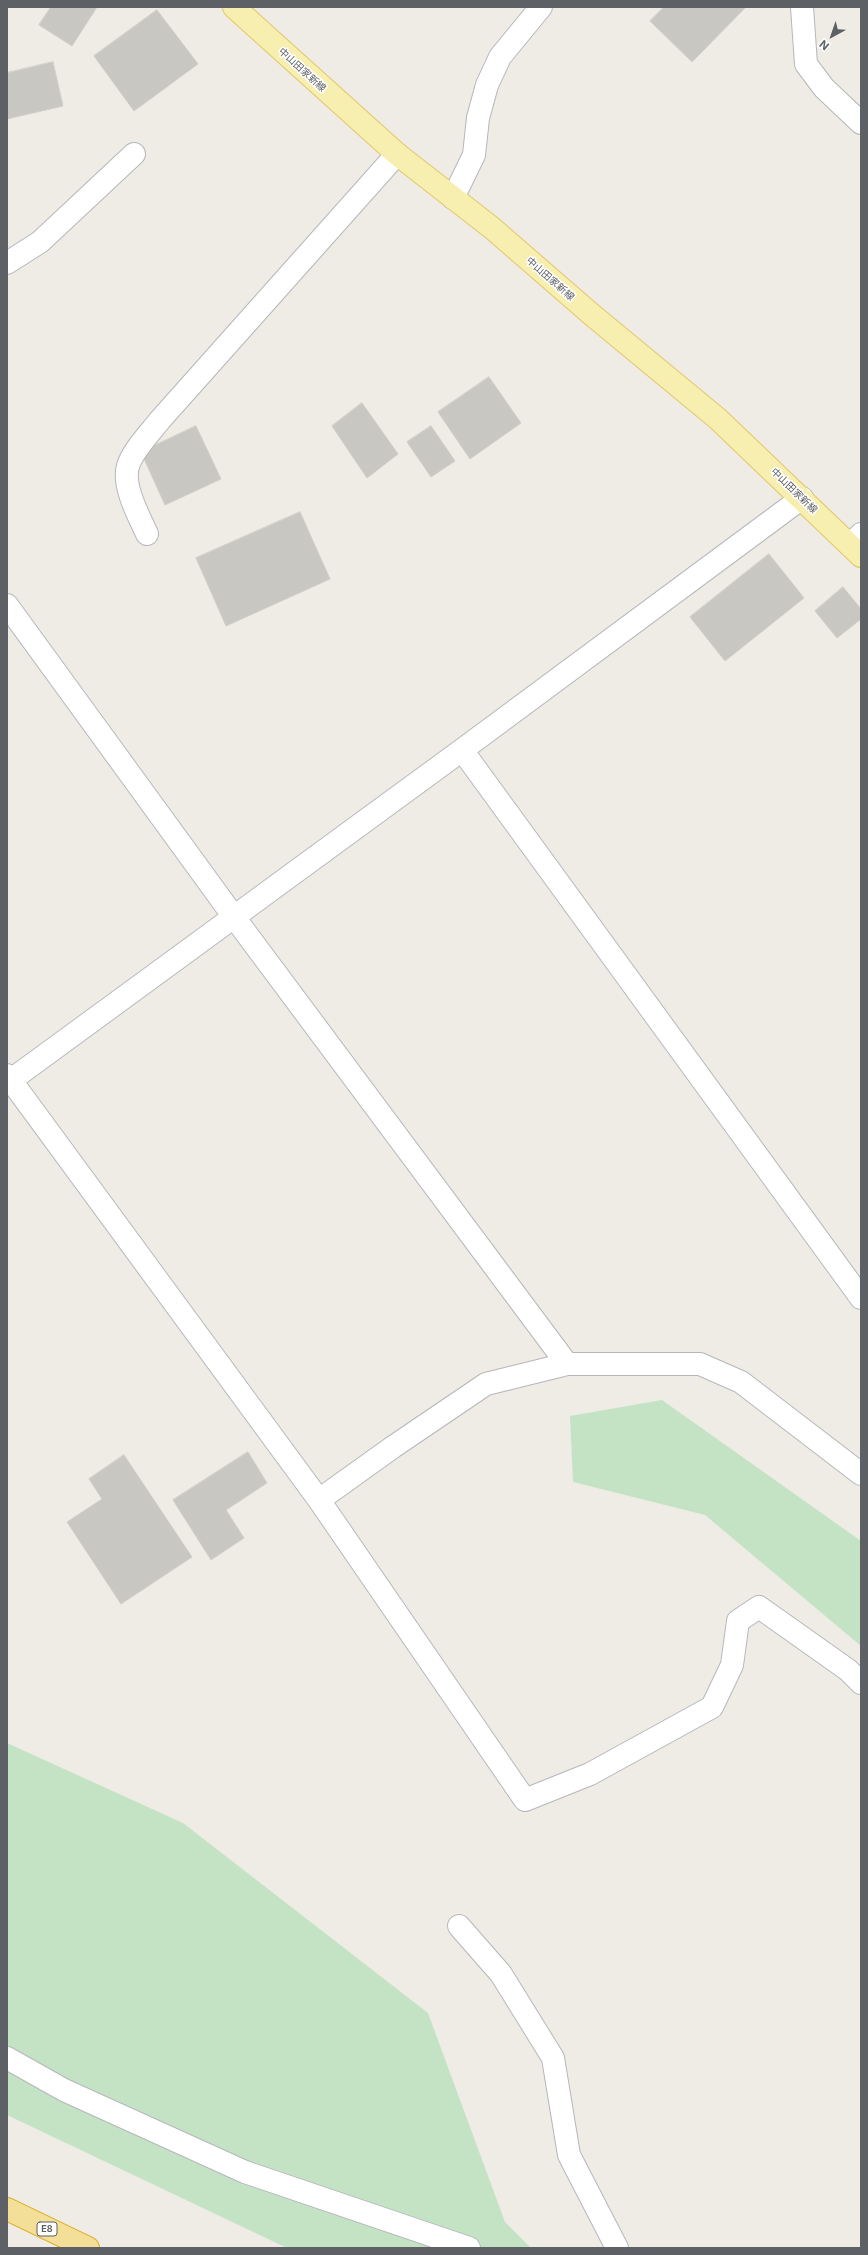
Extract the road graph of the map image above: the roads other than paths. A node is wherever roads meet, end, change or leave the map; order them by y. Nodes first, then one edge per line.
1 (234, 7) edge
2 (541, 7) edge
3 (802, 7) edge
4 (861, 123) edge
5 (134, 154) dead end
6 (397, 154) junction
7 (452, 198) junction
8 (7, 262) edge
9 (802, 498) junction
10 (147, 534) dead end
11 (857, 545) edge
12 (7, 605) edge
13 (462, 750) junction
14 (234, 917) junction
15 (8, 1079) edge
16 (861, 1298) edge
17 (567, 1364) junction
18 (861, 1474) edge
19 (319, 1500) junction
20 (861, 1684) edge
21 (460, 1926) dead end
22 (7, 2058) edge
23 (7, 2209) edge
24 (88, 2248) edge
25 (469, 2248) edge
26 (617, 2248) edge

1 - 6 main road, 中山田家新線
2 - 7 street
3 - 4 street
5 - 8 street
6 - 7 main road, 中山田家新線
6 - 10 street
7 - 9 main road, 中山田家新線
9 - 11 main road, 中山田家新線
9 - 13 street
12 - 14 street
13 - 14 street
13 - 16 street
14 - 15 street
14 - 17 street
15 - 19 street
17 - 18 street
17 - 19 street
19 - 20 street
21 - 26 street
22 - 25 street
23 - 24 highway, E8

